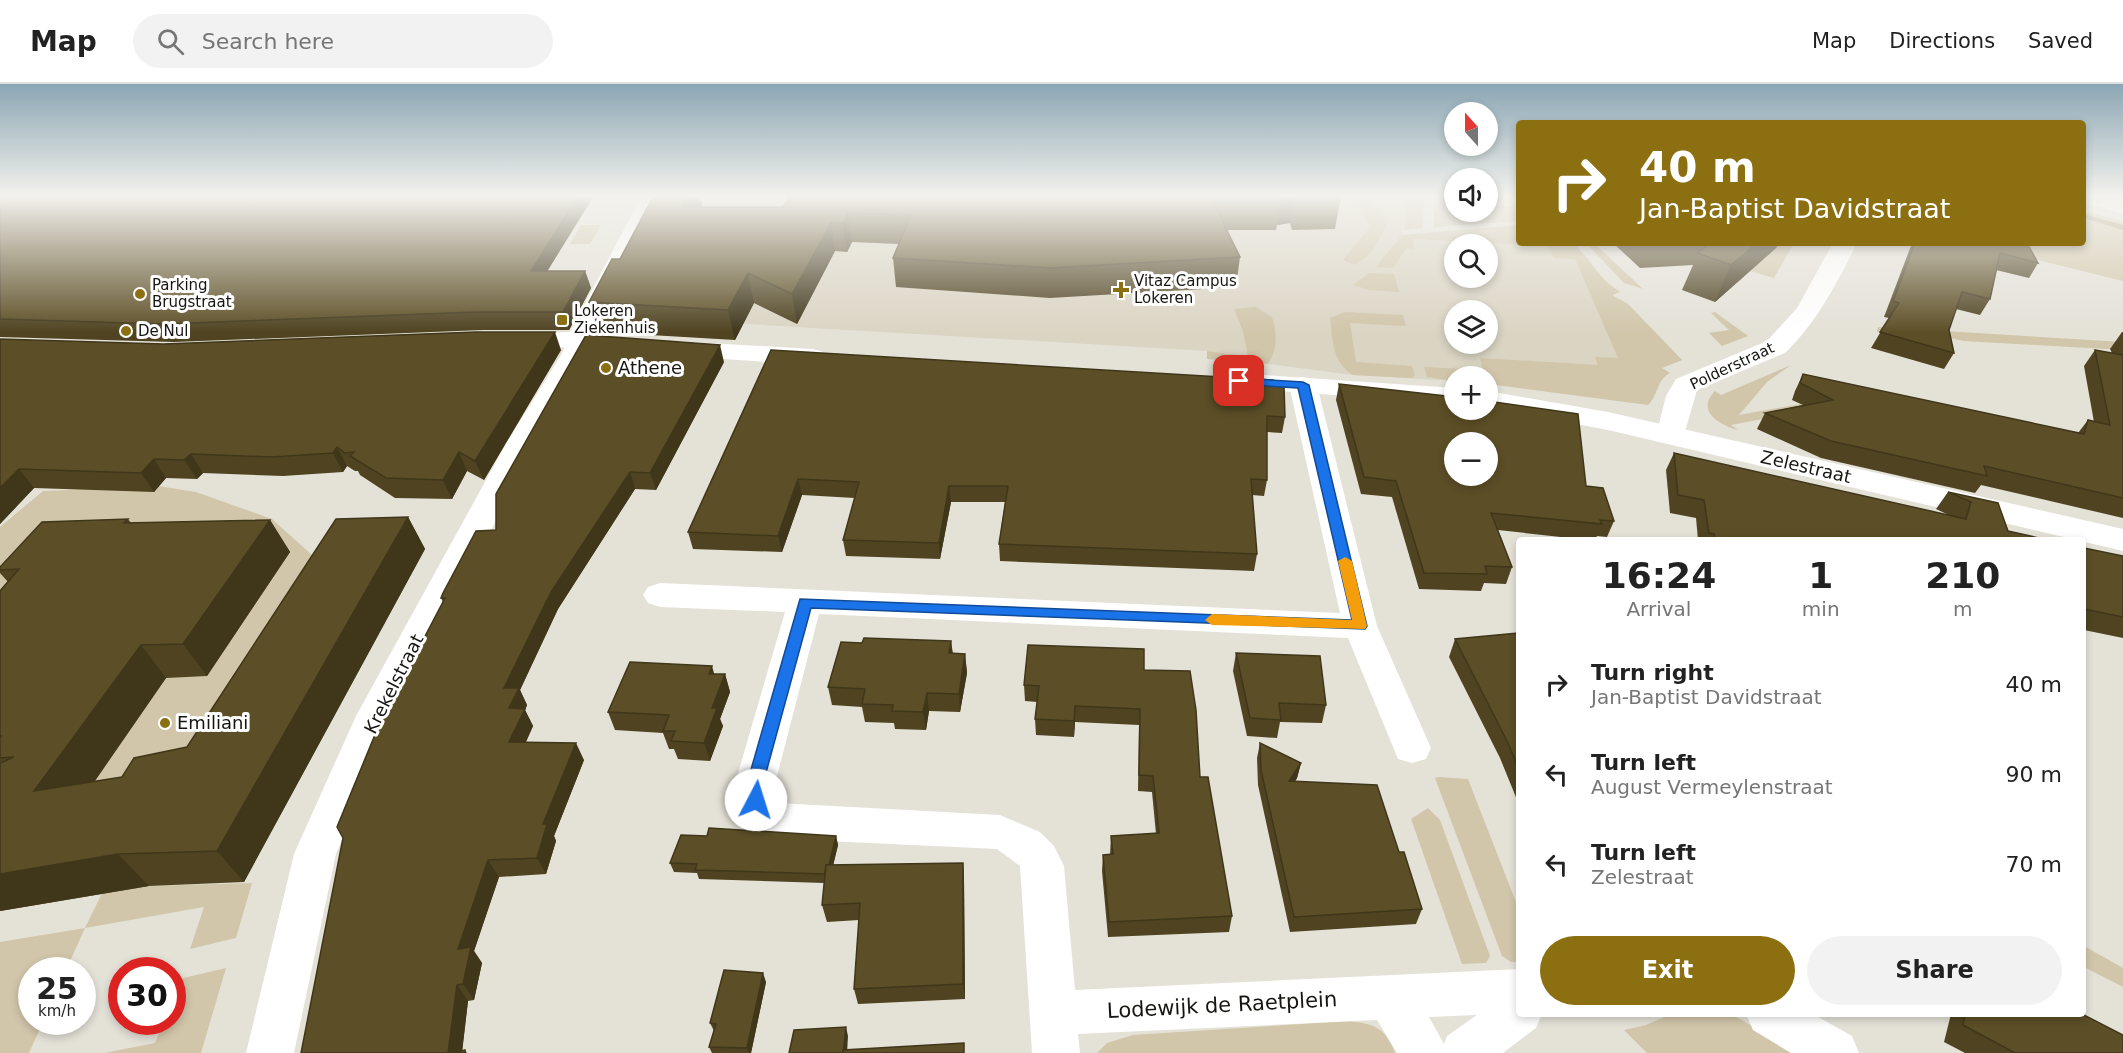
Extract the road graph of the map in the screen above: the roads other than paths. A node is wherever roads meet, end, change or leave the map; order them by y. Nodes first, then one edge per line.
1 (628, 242) edge
2 (1844, 246) edge
3 (494, 340) edge
4 (580, 340) junction
5 (840, 359) edge
6 (1215, 380) edge
7 (1303, 385) junction
8 (1444, 395) edge
9 (1498, 401) edge
10 (1670, 435) junction
11 (2123, 540) edge
12 (660, 595) dead end
13 (805, 603) junction
14 (1360, 626) junction
15 (1412, 748) dead end
16 (1516, 991) edge
17 (1390, 998) junction
18 (1516, 1015) edge
19 (1773, 1017) edge
20 (1055, 1033) edge
21 (270, 1053) edge
22 (1424, 1053) edge
23 (1464, 1053) edge
24 (1835, 1053) edge

1 - 4 street, Krekelstraat
2 - 10 street, Polderstraat
3 - 4 street
4 - 5 street
4 - 21 street, Krekelstraat
6 - 7 street
7 - 8 street
7 - 14 street
9 - 10 street, Zelestraat
10 - 11 street, Zelestraat
12 - 13 street
13 - 14 street
13 - 20 street, Lodewijk de Raetplein
14 - 15 street
16 - 17 street, Lodewijk de Raetplein
17 - 20 street, Lodewijk de Raetplein
17 - 22 street
18 - 23 street
19 - 24 street

